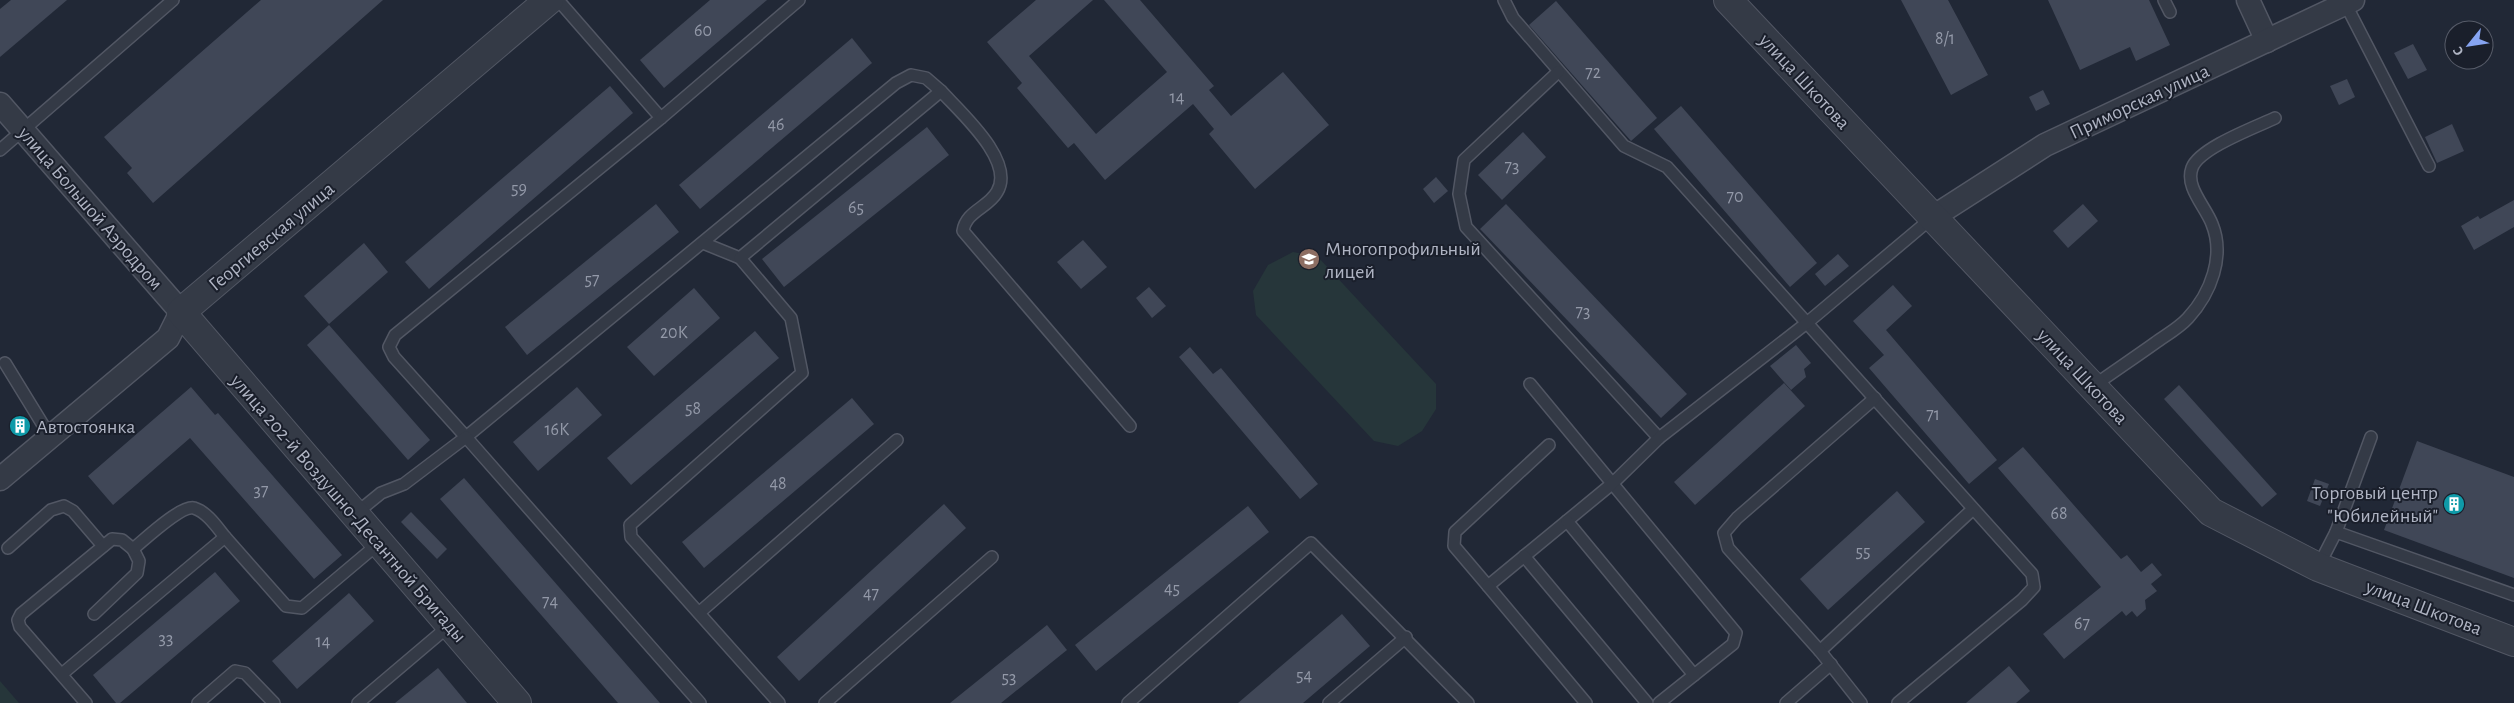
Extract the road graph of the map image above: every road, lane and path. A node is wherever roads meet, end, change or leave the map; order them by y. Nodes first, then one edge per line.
1 (173, 0) edge
2 (549, 0) edge
3 (558, 0) edge
4 (799, 0) edge
5 (1504, 0) edge
6 (1728, 0) edge
7 (2164, 0) edge
8 (2248, 0) edge
9 (2349, 2) edge
10 (2170, 12) dead end
11 (2267, 41) junction
12 (1558, 72) junction
13 (940, 91) junction
14 (0, 104) edge
15 (662, 118) junction
16 (2275, 118) dead end
17 (23, 131) junction
18 (0, 150) edge
19 (2429, 166) dead end
20 (1933, 217) junction
21 (703, 244) junction
22 (740, 258) junction
23 (181, 312) junction
24 (1808, 322) junction
25 (5, 363) dead end
26 (1530, 384) dead end
27 (2092, 387) junction
28 (1875, 398) junction
29 (1130, 426) dead end
30 (466, 437) junction
31 (2371, 437) dead end
32 (51, 438) junction
33 (1659, 438) junction
34 (897, 440) dead end
35 (1549, 446) dead end
36 (0, 478) edge
37 (1613, 483) junction
38 (1973, 509) junction
39 (354, 515) junction
40 (1567, 521) junction
41 (2336, 532) junction
42 (225, 537) junction
43 (378, 544) junction
44 (103, 546) junction
45 (8, 548) dead end
46 (133, 549) junction
47 (1524, 556) junction
48 (992, 557) dead end
49 (2318, 566) junction
50 (1488, 586) junction
51 (2514, 595) edge
52 (700, 612) junction
53 (94, 614) dead end
54 (450, 625) junction
55 (1406, 637) junction
56 (2514, 642) edge
57 (1820, 651) junction
58 (1831, 664) junction
59 (62, 674) junction
60 (1694, 675) junction
61 (86, 703) edge
62 (198, 703) edge
63 (274, 703) edge
64 (358, 703) edge
65 (517, 703) edge
66 (700, 703) edge
67 (779, 703) edge
68 (825, 703) edge
69 (1128, 703) edge
70 (1329, 703) edge
71 (1468, 703) edge
72 (1586, 703) edge
73 (1647, 703) edge
74 (1659, 703) edge
75 (1786, 703) edge
76 (1861, 703) edge
77 (1898, 703) edge

1 - 17 lane
2 - 23 street, Георгиевская улица
3 - 15 lane
4 - 15 lane
5 - 12 lane
6 - 20 street, улица Шкотова
7 - 10 lane
8 - 11 street
9 - 11 street, Приморская улица
9 - 19 lane
11 - 20 street, Приморская улица
12 - 24 lane
12 - 33 lane
13 - 21 lane
13 - 22 lane
13 - 29 lane
14 - 17 street, улица Большой Аэродром
15 - 30 lane
16 - 27 lane
17 - 18 lane
17 - 23 street, улица Большой Аэродром
20 - 24 lane
20 - 27 street, улица Шкотова
21 - 22 lane
21 - 30 lane
22 - 52 lane
23 - 32 street, Георгиевская улица
23 - 39 street, улица 202-й Воздушно-Десантной Бригады
24 - 28 lane
24 - 33 lane
25 - 32 lane
26 - 37 lane
27 - 49 street, улица Шкотова
28 - 38 lane
28 - 57 lane
30 - 39 lane
30 - 66 lane
31 - 41 lane
32 - 36 street, Георгиевская улица
33 - 37 lane
34 - 52 lane
35 - 50 lane
37 - 40 lane
37 - 60 lane
38 - 57 lane
38 - 77 lane
39 - 43 street, улица 202-й Воздушно-Десантной Бригады
40 - 47 lane
40 - 60 lane
41 - 49 lane
41 - 51 lane
42 - 43 lane
42 - 46 lane
42 - 59 lane
43 - 54 street, улица 202-й Воздушно-Десантной Бригады
44 - 45 lane
44 - 46 lane
44 - 59 lane
46 - 53 lane
47 - 50 lane
47 - 73 lane
48 - 68 lane
49 - 56 street, улица Шкотова
50 - 72 lane
52 - 67 lane
54 - 64 lane
54 - 65 street, улица 202-й Воздушно-Десантной Бригады
55 - 69 lane
55 - 70 lane
55 - 71 lane
57 - 58 lane
58 - 75 lane
58 - 76 lane
59 - 61 lane
60 - 74 lane
62 - 63 lane

